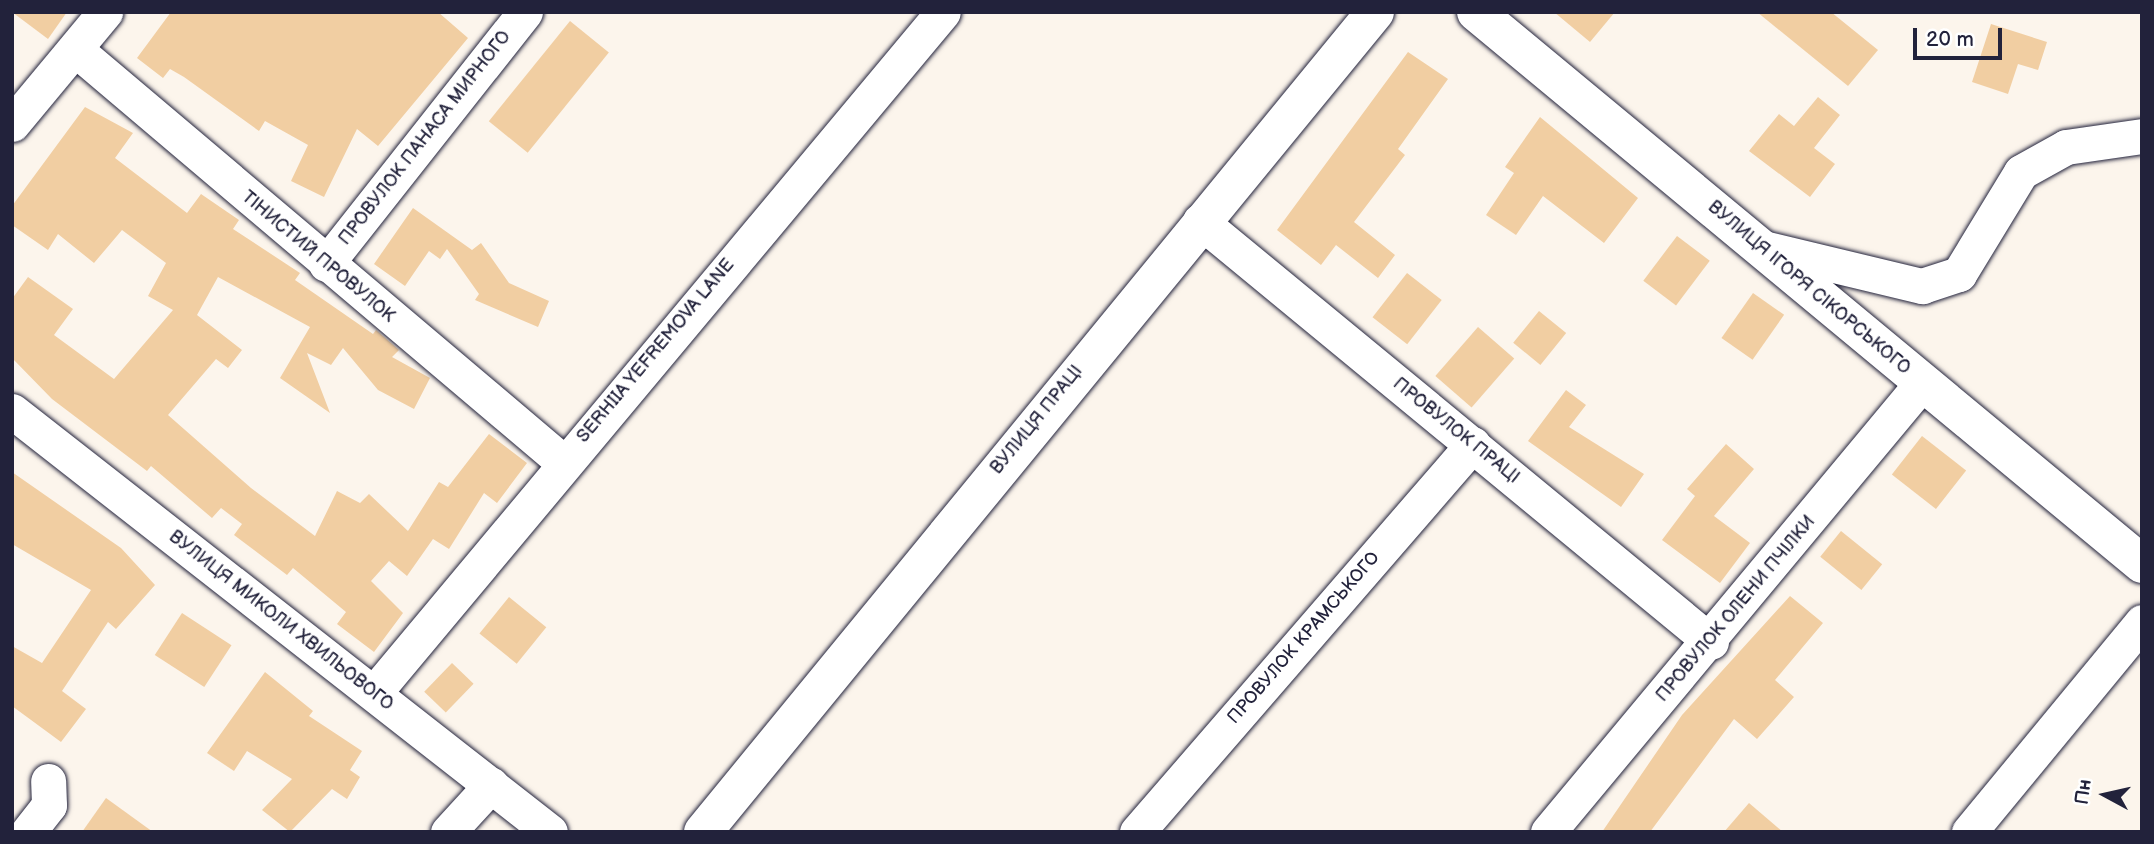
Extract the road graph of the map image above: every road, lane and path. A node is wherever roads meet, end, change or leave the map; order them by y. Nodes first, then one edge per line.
1 (105, 12) edge
2 (525, 12) edge
3 (943, 12) edge
4 (1476, 12) edge
5 (1364, 14) edge
6 (75, 48) junction
7 (12, 124) edge
8 (2142, 136) edge
9 (1200, 220) junction
10 (1759, 247) junction
11 (326, 264) junction
12 (1922, 383) junction
13 (12, 411) edge
14 (1473, 444) junction
15 (563, 462) junction
16 (2142, 564) edge
17 (2142, 622) edge
18 (1710, 642) junction
19 (373, 693) junction
20 (48, 781) dead end
21 (491, 785) junction
22 (28, 832) edge
23 (448, 832) edge
24 (550, 832) edge
25 (702, 832) edge
26 (1137, 832) edge
27 (1548, 832) edge
28 (1969, 832) edge

1 - 6 street
2 - 11 street, ПРОВУЛОК ПАНАСА МИРНОГО
3 - 15 street, SERHIIA YEFREMOVA LANE
4 - 10 main road, ВУЛИЦЯ ІГОРЯ СІКОРСЬКОГО
5 - 9 main road, ВУЛИЦЯ ПРАЦІ
6 - 7 street
6 - 11 street, ТІНИСТИЙ ПРОВУЛОК
8 - 10 street
9 - 14 street, ПРОВУЛОК ПРАЦІ
9 - 25 main road, ВУЛИЦЯ ПРАЦІ
10 - 12 main road, ВУЛИЦЯ ІГОРЯ СІКОРСЬКОГО
11 - 15 street, ТІНИСТИЙ ПРОВУЛОК
12 - 16 main road, ВУЛИЦЯ ІГОРЯ СІКОРСЬКОГО
12 - 18 street, ПРОВУЛОК ОЛЕНИ ПЧІЛКИ
13 - 19 street, ВУЛИЦЯ МИКОЛИ ХВИЛЬОВОГО
14 - 18 street, ПРОВУЛОК ПРАЦІ
14 - 26 street, ПРОВУЛОК КРАМСЬКОГО
15 - 19 street, SERHIIA YEFREMOVA LANE
17 - 28 street
18 - 27 street, ПРОВУЛОК ОЛЕНИ ПЧІЛКИ
19 - 21 street, ВУЛИЦЯ МИКОЛИ ХВИЛЬОВОГО
20 - 22 street
21 - 23 street
21 - 24 street, ВУЛИЦЯ МИКОЛИ ХВИЛЬОВОГО

